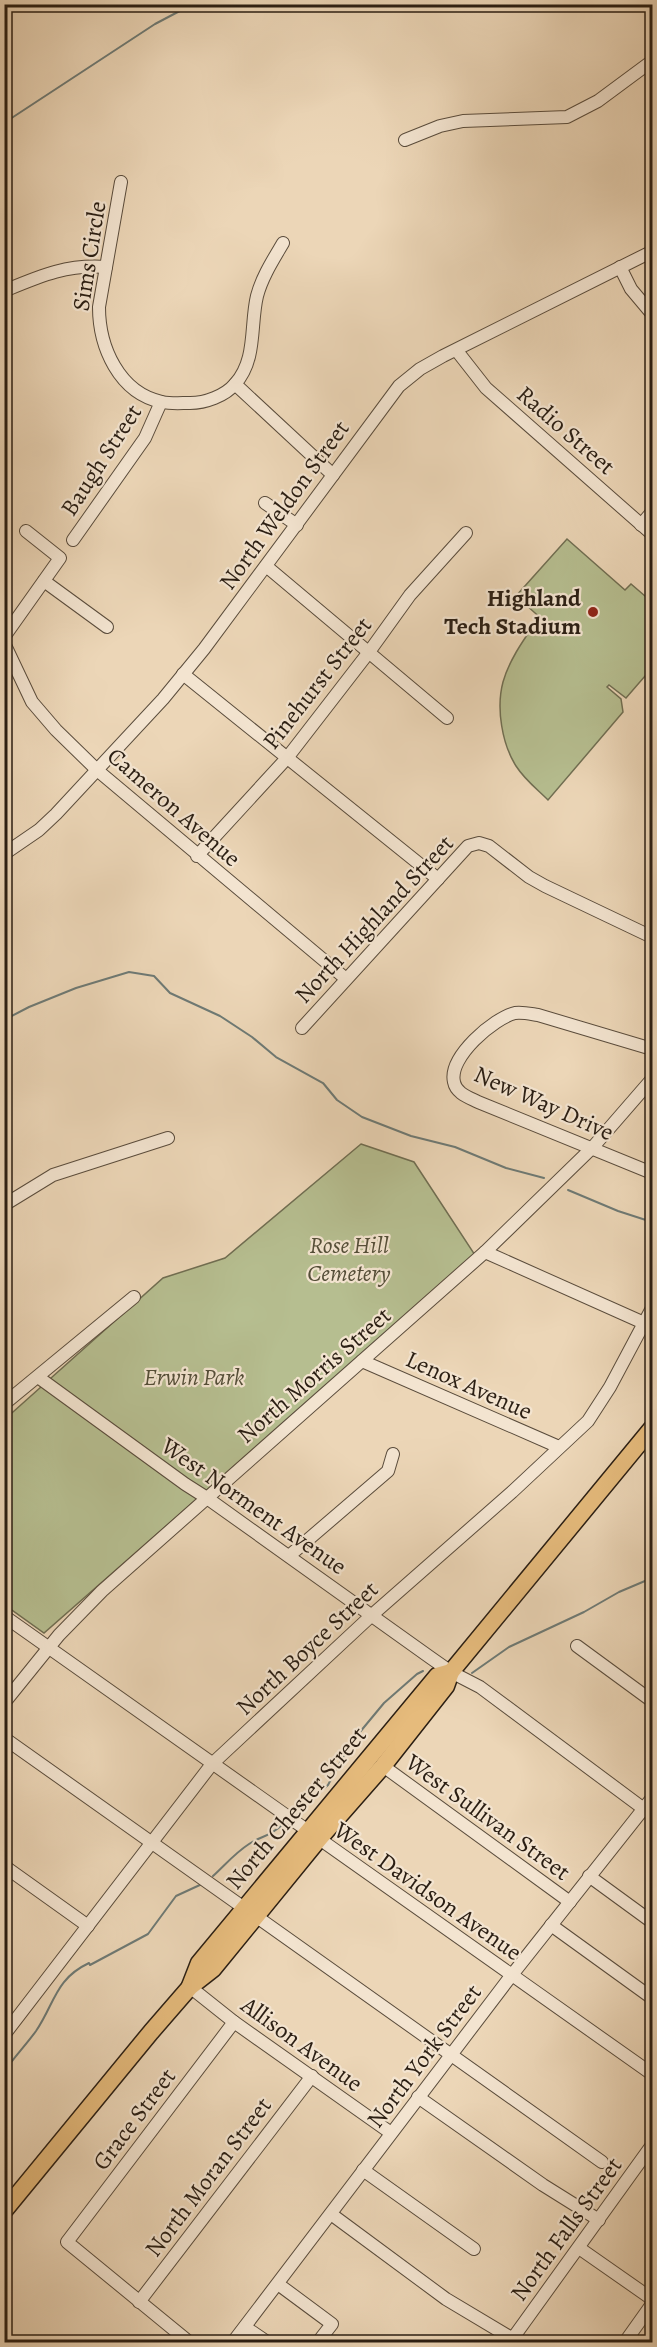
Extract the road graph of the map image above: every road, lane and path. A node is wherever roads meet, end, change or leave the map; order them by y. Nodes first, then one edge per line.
1 (652, 61) edge
2 (405, 140) dead end
3 (122, 182) dead end
4 (284, 243) dead end
5 (651, 252) edge
6 (106, 267) junction
7 (620, 267) junction
8 (4, 291) edge
9 (652, 314) edge
10 (457, 351) junction
11 (235, 384) junction
12 (161, 402) junction
13 (333, 475) junction
14 (265, 502) dead end
15 (652, 512) edge
16 (297, 525) junction
17 (641, 525) junction
18 (26, 531) dead end
19 (466, 533) dead end
20 (652, 534) edge
21 (73, 540) dead end
22 (266, 566) junction
23 (44, 581) junction
24 (107, 627) dead end
25 (4, 637) edge
26 (4, 643) edge
27 (369, 652) junction
28 (183, 674) junction
29 (447, 718) dead end
30 (287, 758) junction
31 (97, 770) junction
32 (4, 854) edge
33 (197, 856) junction
34 (438, 879) junction
35 (652, 937) edge
36 (345, 978) junction
37 (302, 1028) dead end
38 (652, 1049) edge
39 (652, 1078) edge
40 (168, 1138) dead end
41 (593, 1147) junction
42 (652, 1173) edge
43 (4, 1205) edge
44 (485, 1252) junction
45 (134, 1297) dead end
46 (652, 1308) edge
47 (644, 1323) junction
48 (362, 1360) junction
49 (38, 1377) junction
50 (4, 1404) edge
51 (652, 1428) edge
52 (560, 1447) junction
53 (393, 1454) dead end
54 (207, 1498) junction
55 (289, 1556) junction
56 (372, 1615) junction
57 (4, 1616) edge
58 (577, 1646) dead end
59 (48, 1647) junction
60 (451, 1672) junction
61 (652, 1701) edge
62 (4, 1703) edge
63 (4, 1738) edge
64 (212, 1764) junction
65 (383, 1766) junction
66 (652, 1798) edge
67 (648, 1812) edge
68 (314, 1836) junction
69 (153, 1843) junction
70 (4, 1866) edge
71 (588, 1876) junction
72 (570, 1902) junction
73 (250, 1912) junction
74 (652, 1922) edge
75 (551, 1925) junction
76 (88, 1926) junction
77 (511, 1976) junction
78 (190, 1987) junction
79 (652, 1998) edge
80 (234, 2022) junction
81 (4, 2035) edge
82 (450, 2055) junction
83 (652, 2073) edge
84 (312, 2076) junction
85 (418, 2097) junction
86 (391, 2133) junction
87 (652, 2145) edge
88 (602, 2162) dead end
89 (363, 2170) junction
90 (4, 2211) edge
91 (331, 2214) junction
92 (599, 2220) junction
93 (579, 2248) junction
94 (474, 2249) dead end
95 (278, 2284) junction
96 (652, 2301) edge
97 (139, 2302) junction
98 (245, 2327) junction
99 (516, 2340) edge
100 (189, 2343) edge
101 (232, 2343) edge
102 (267, 2343) edge
103 (318, 2343) edge
104 (625, 2343) edge

1 - 2 street
3 - 6 street, Sims Circle
4 - 11 street
5 - 7 street, North Weldon Street
6 - 8 street
6 - 12 street, Sims Circle
7 - 9 street
7 - 10 street, North Weldon Street
10 - 13 street, North Weldon Street
10 - 17 street, Radio Street
11 - 12 street, Sims Circle
11 - 13 street
12 - 21 street, Baugh Street
13 - 16 street, North Weldon Street
14 - 16 street
15 - 17 street
16 - 22 street, North Weldon Street
17 - 20 street, Radio Street
18 - 23 street
19 - 27 street, Pinehurst Street
22 - 27 street
22 - 28 street, North Weldon Street
23 - 24 street
23 - 25 street
26 - 31 street, Cameron Avenue
27 - 29 street
27 - 30 street, Pinehurst Street
28 - 30 street
28 - 31 street, North Weldon Street
30 - 33 street, Pinehurst Street
30 - 34 street
31 - 32 street, North Weldon Street
31 - 33 street, Cameron Avenue
33 - 36 street, Cameron Avenue
34 - 35 street, North Highland Street
34 - 36 street, North Highland Street
36 - 37 street, North Highland Street
38 - 41 street, New Way Drive
39 - 41 street, North Morris Street
40 - 43 street
41 - 42 street, New Way Drive
41 - 44 street, North Morris Street
44 - 47 street
44 - 48 street, North Morris Street
45 - 49 street
46 - 47 street, North Boyce Street
47 - 52 street, North Boyce Street
48 - 52 street, Lenox Avenue
48 - 54 street, North Morris Street
49 - 50 street
49 - 54 street, West Norment Avenue
51 - 60 main road, North Chester Street
52 - 56 street, North Boyce Street
53 - 55 street
54 - 55 street, West Norment Avenue
54 - 59 street, North Morris Street
55 - 56 street, West Norment Avenue
56 - 60 street, West Norment Avenue
56 - 64 street, North Boyce Street
57 - 59 street, West Davidson Avenue
58 - 61 street
59 - 62 street, North Morris Street
59 - 64 street, West Davidson Avenue
60 - 65 main road, North Chester Street
60 - 67 street, West Norment Avenue
60 - 68 main road, North Chester Street
63 - 69 street
64 - 68 street, West Davidson Avenue
64 - 69 street, North Boyce Street
65 - 68 main road, North Chester Street
65 - 72 street, West Sullivan Street
66 - 67 street, North York Street
67 - 71 street, North York Street
68 - 73 main road, North Chester Street
68 - 77 street, West Davidson Avenue
69 - 73 street
69 - 76 street, North Boyce Street
70 - 76 street
71 - 72 street, North York Street
71 - 74 street, West Sullivan Street
72 - 75 street, North York Street
73 - 78 main road, North Chester Street
73 - 82 street
75 - 77 street, North York Street
75 - 79 street
76 - 81 street, North Boyce Street
77 - 82 street, North York Street
77 - 83 street, West Davidson Avenue
78 - 80 street, Allison Avenue
78 - 90 main road, North Chester Street
80 - 84 street, Allison Avenue
80 - 97 street, Grace Street
82 - 85 street, North York Street
82 - 88 street
84 - 86 street, Allison Avenue
84 - 97 street, North Moran Street
85 - 86 street, North York Street
85 - 92 street
86 - 89 street, North York Street
87 - 92 street, North Falls Street
89 - 91 street, North York Street
89 - 94 street
91 - 95 street, North York Street
91 - 99 street
92 - 93 street, North Falls Street
93 - 96 street
93 - 99 street, North Falls Street
95 - 98 street, North York Street
95 - 103 street
96 - 104 street
97 - 100 street
98 - 101 street, North York Street
98 - 102 street

